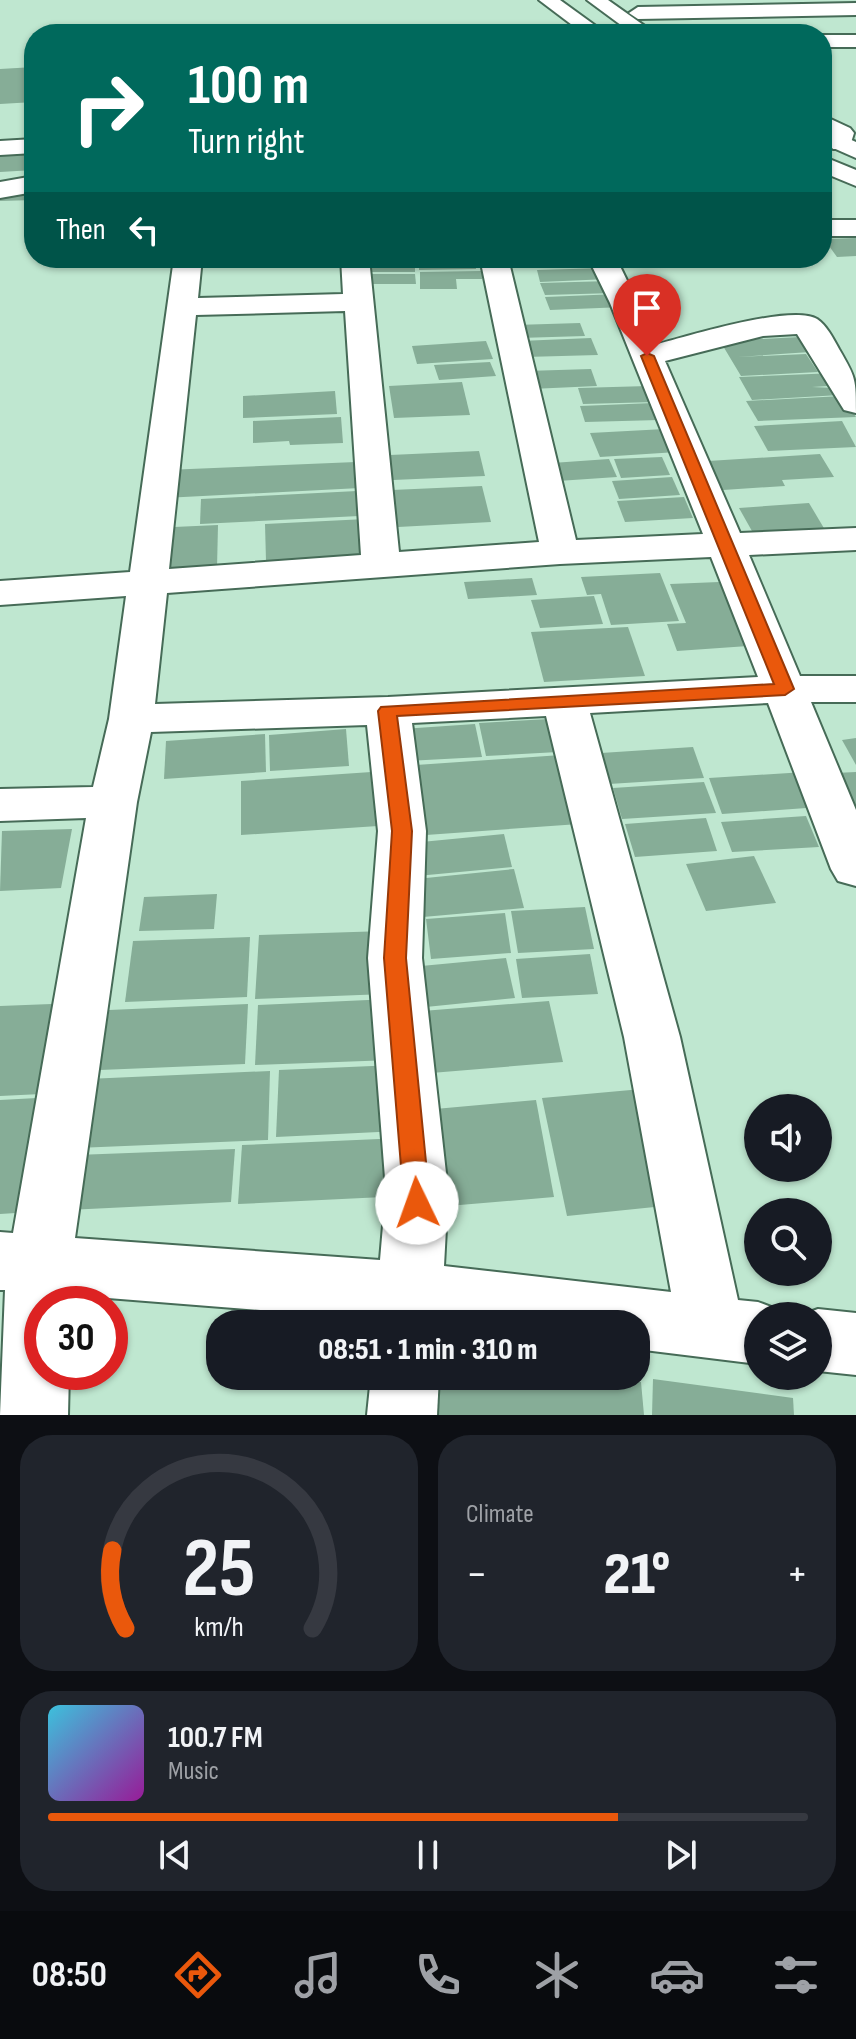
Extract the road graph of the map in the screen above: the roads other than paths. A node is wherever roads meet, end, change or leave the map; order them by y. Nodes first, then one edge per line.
1 (548, 0) edge
2 (574, 0) edge
3 (596, 0) edge
4 (617, 0) edge
5 (750, 5) edge
6 (828, 5) edge
7 (856, 9) edge
8 (638, 13) junction
9 (583, 24) edge
10 (608, 24) edge
11 (631, 24) edge
12 (656, 24) edge
13 (832, 41) edge
14 (856, 41) edge
15 (856, 113) edge
16 (832, 114) edge
17 (832, 128) edge
18 (24, 147) edge
19 (0, 148) edge
20 (835, 153) edge
21 (856, 181) edge
22 (832, 185) edge
23 (24, 186) edge
24 (0, 190) edge
25 (832, 228) edge
26 (856, 228) edge
27 (186, 268) edge
28 (356, 268) edge
29 (496, 268) edge
30 (607, 268) edge
31 (359, 302) junction
32 (180, 307) junction
33 (647, 356) junction
34 (856, 403) edge
35 (856, 539) edge
36 (726, 545) junction
37 (560, 552) junction
38 (381, 565) junction
39 (146, 582) junction
40 (0, 593) edge
41 (785, 689) junction
42 (856, 689) edge
43 (565, 702) junction
44 (388, 711) junction
45 (131, 719) junction
46 (113, 802) junction
47 (0, 805) edge
48 (856, 869) edge
49 (20, 1263) edge
50 (408, 1308) edge
51 (734, 1330) edge
52 (832, 1341) edge
53 (856, 1344) edge
54 (404, 1390) edge
55 (33, 1415) edge
56 (402, 1415) edge

1 - 9 main road
2 - 10 main road
3 - 11 main road
4 - 8 main road
5 - 6 main road
5 - 8 main road
6 - 7 main road
8 - 12 main road
13 - 14 main road
15 - 16 main road
17 - 20 main road
18 - 19 main road
20 - 21 main road
21 - 22 main road
23 - 24 main road
25 - 26 main road
27 - 32 main road
28 - 31 main road
29 - 37 main road
30 - 33 main road
31 - 32 main road
31 - 38 main road
32 - 39 main road
33 - 34 main road
33 - 36 main road
35 - 36 main road
36 - 37 main road
36 - 41 main road
37 - 38 main road
38 - 39 main road
39 - 40 main road
39 - 45 main road
41 - 42 main road
41 - 43 main road
41 - 48 main road
43 - 44 main road
43 - 51 main road
44 - 45 main road
44 - 50 main road
45 - 46 main road
46 - 47 main road
46 - 49 main road
49 - 50 main road
49 - 55 main road
50 - 51 main road
52 - 53 main road
54 - 56 main road

